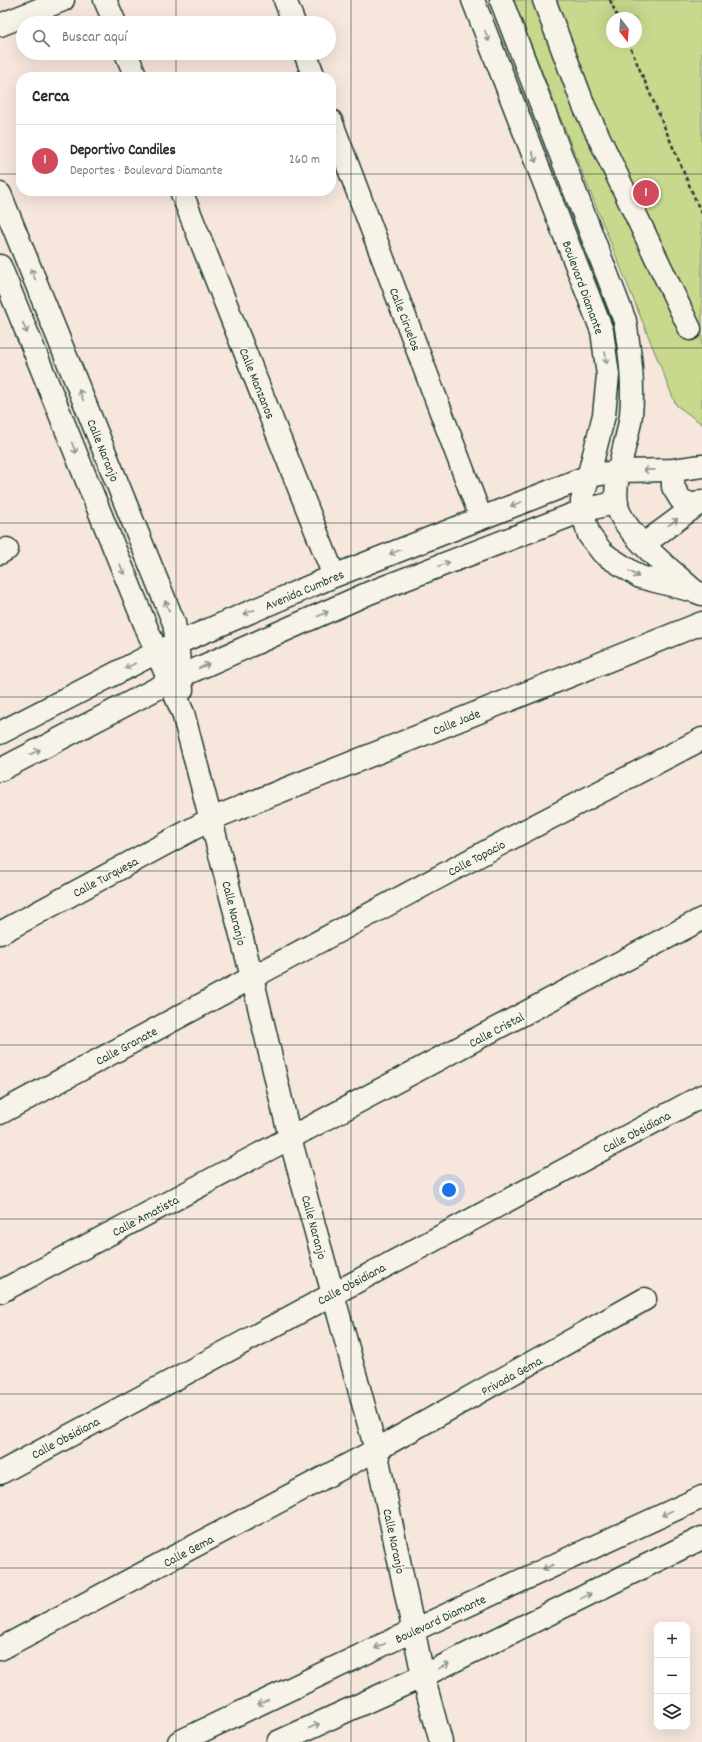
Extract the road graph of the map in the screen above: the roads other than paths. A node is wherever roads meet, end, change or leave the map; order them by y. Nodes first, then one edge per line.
1 (63, 0) edge
2 (105, 0) edge
3 (285, 0) edge
4 (473, 0) edge
5 (501, 0) edge
6 (544, 0) edge
7 (23, 16) edge
8 (111, 16) edge
9 (291, 16) edge
10 (16, 19) edge
11 (0, 25) edge
12 (129, 60) edge
13 (308, 60) edge
14 (134, 72) edge
15 (312, 72) edge
16 (336, 134) edge
17 (0, 194) edge
18 (183, 196) edge
19 (0, 266) edge
20 (690, 329) dead end
21 (702, 466) edge
22 (673, 470) junction
23 (620, 471) junction
24 (589, 476) junction
25 (617, 502) junction
26 (699, 503) edge
27 (582, 511) junction
28 (481, 518) junction
29 (644, 544) junction
30 (334, 576) junction
31 (698, 592) edge
32 (702, 623) edge
33 (177, 643) junction
34 (157, 652) junction
35 (175, 679) junction
36 (0, 733) edge
37 (702, 739) edge
38 (0, 770) edge
39 (211, 819) junction
40 (702, 919) edge
41 (0, 933) edge
42 (252, 977) junction
43 (702, 1096) edge
44 (0, 1112) edge
45 (290, 1138) junction
46 (0, 1292) edge
47 (333, 1293) junction
48 (645, 1299) dead end
49 (376, 1450) junction
50 (0, 1473) edge
51 (702, 1497) edge
52 (702, 1538) edge
53 (414, 1630) junction
54 (0, 1649) edge
55 (423, 1676) junction
56 (179, 1742) edge
57 (278, 1742) edge
58 (441, 1742) edge

1 - 7 street
2 - 8 street
3 - 9 street
4 -> 24 street, Boulevard Diamante
5 - 23 street, Boulevard Diamante
6 - 20 street
10 - 11 street
12 - 14 street
13 - 15 street
16 - 28 street, Calle Ciruelos
33 -> 17 street, Calle Naranjo
18 - 30 street, Calle Manzanos
19 -> 34 street, Calle Naranjo
21 - 22 street, Avenida Cumbres
22 -> 23 street, Avenida Cumbres
22 - 26 street
23 - 24 street, Avenida Cumbres
23 - 25 street, Boulevard Diamante
24 - 27 street, Boulevard Diamante
24 -> 28 street, Avenida Cumbres
25 - 27 street
25 - 29 street, Boulevard Diamante
29 -> 26 street
27 -> 31 street, Boulevard Diamante
35 -> 27 street
28 -> 30 street, Avenida Cumbres
29 - 31 street, Boulevard Diamante
30 -> 33 street, Avenida Cumbres
32 - 39 street, Calle Jade
33 - 34 street, Avenida Cumbres
33 - 35 street, Calle Naranjo
34 - 35 street, Calle Naranjo
34 -> 36 street, Avenida Cumbres
38 -> 35 street
35 - 39 street, Calle Naranjo
37 - 42 street, Calle Topacio
39 - 41 street, Calle Turquesa
39 - 42 street, Calle Naranjo
40 - 45 street, Calle Cristal
42 - 44 street, Calle Granate
42 - 45 street, Calle Naranjo
43 - 47 street, Calle Obsidiana
45 - 46 street, Calle Amatista
45 - 47 street, Calle Naranjo
47 - 49 street, Calle Naranjo
47 - 50 street, Calle Obsidiana
48 - 49 street, Privada Gema
49 - 53 street, Calle Naranjo
49 - 54 street, Calle Gema
51 -> 53 street, Boulevard Diamante
55 -> 52 street
53 - 55 street, Calle Naranjo
53 -> 56 street, Boulevard Diamante
57 -> 55 street
55 - 58 street, Calle Naranjo

